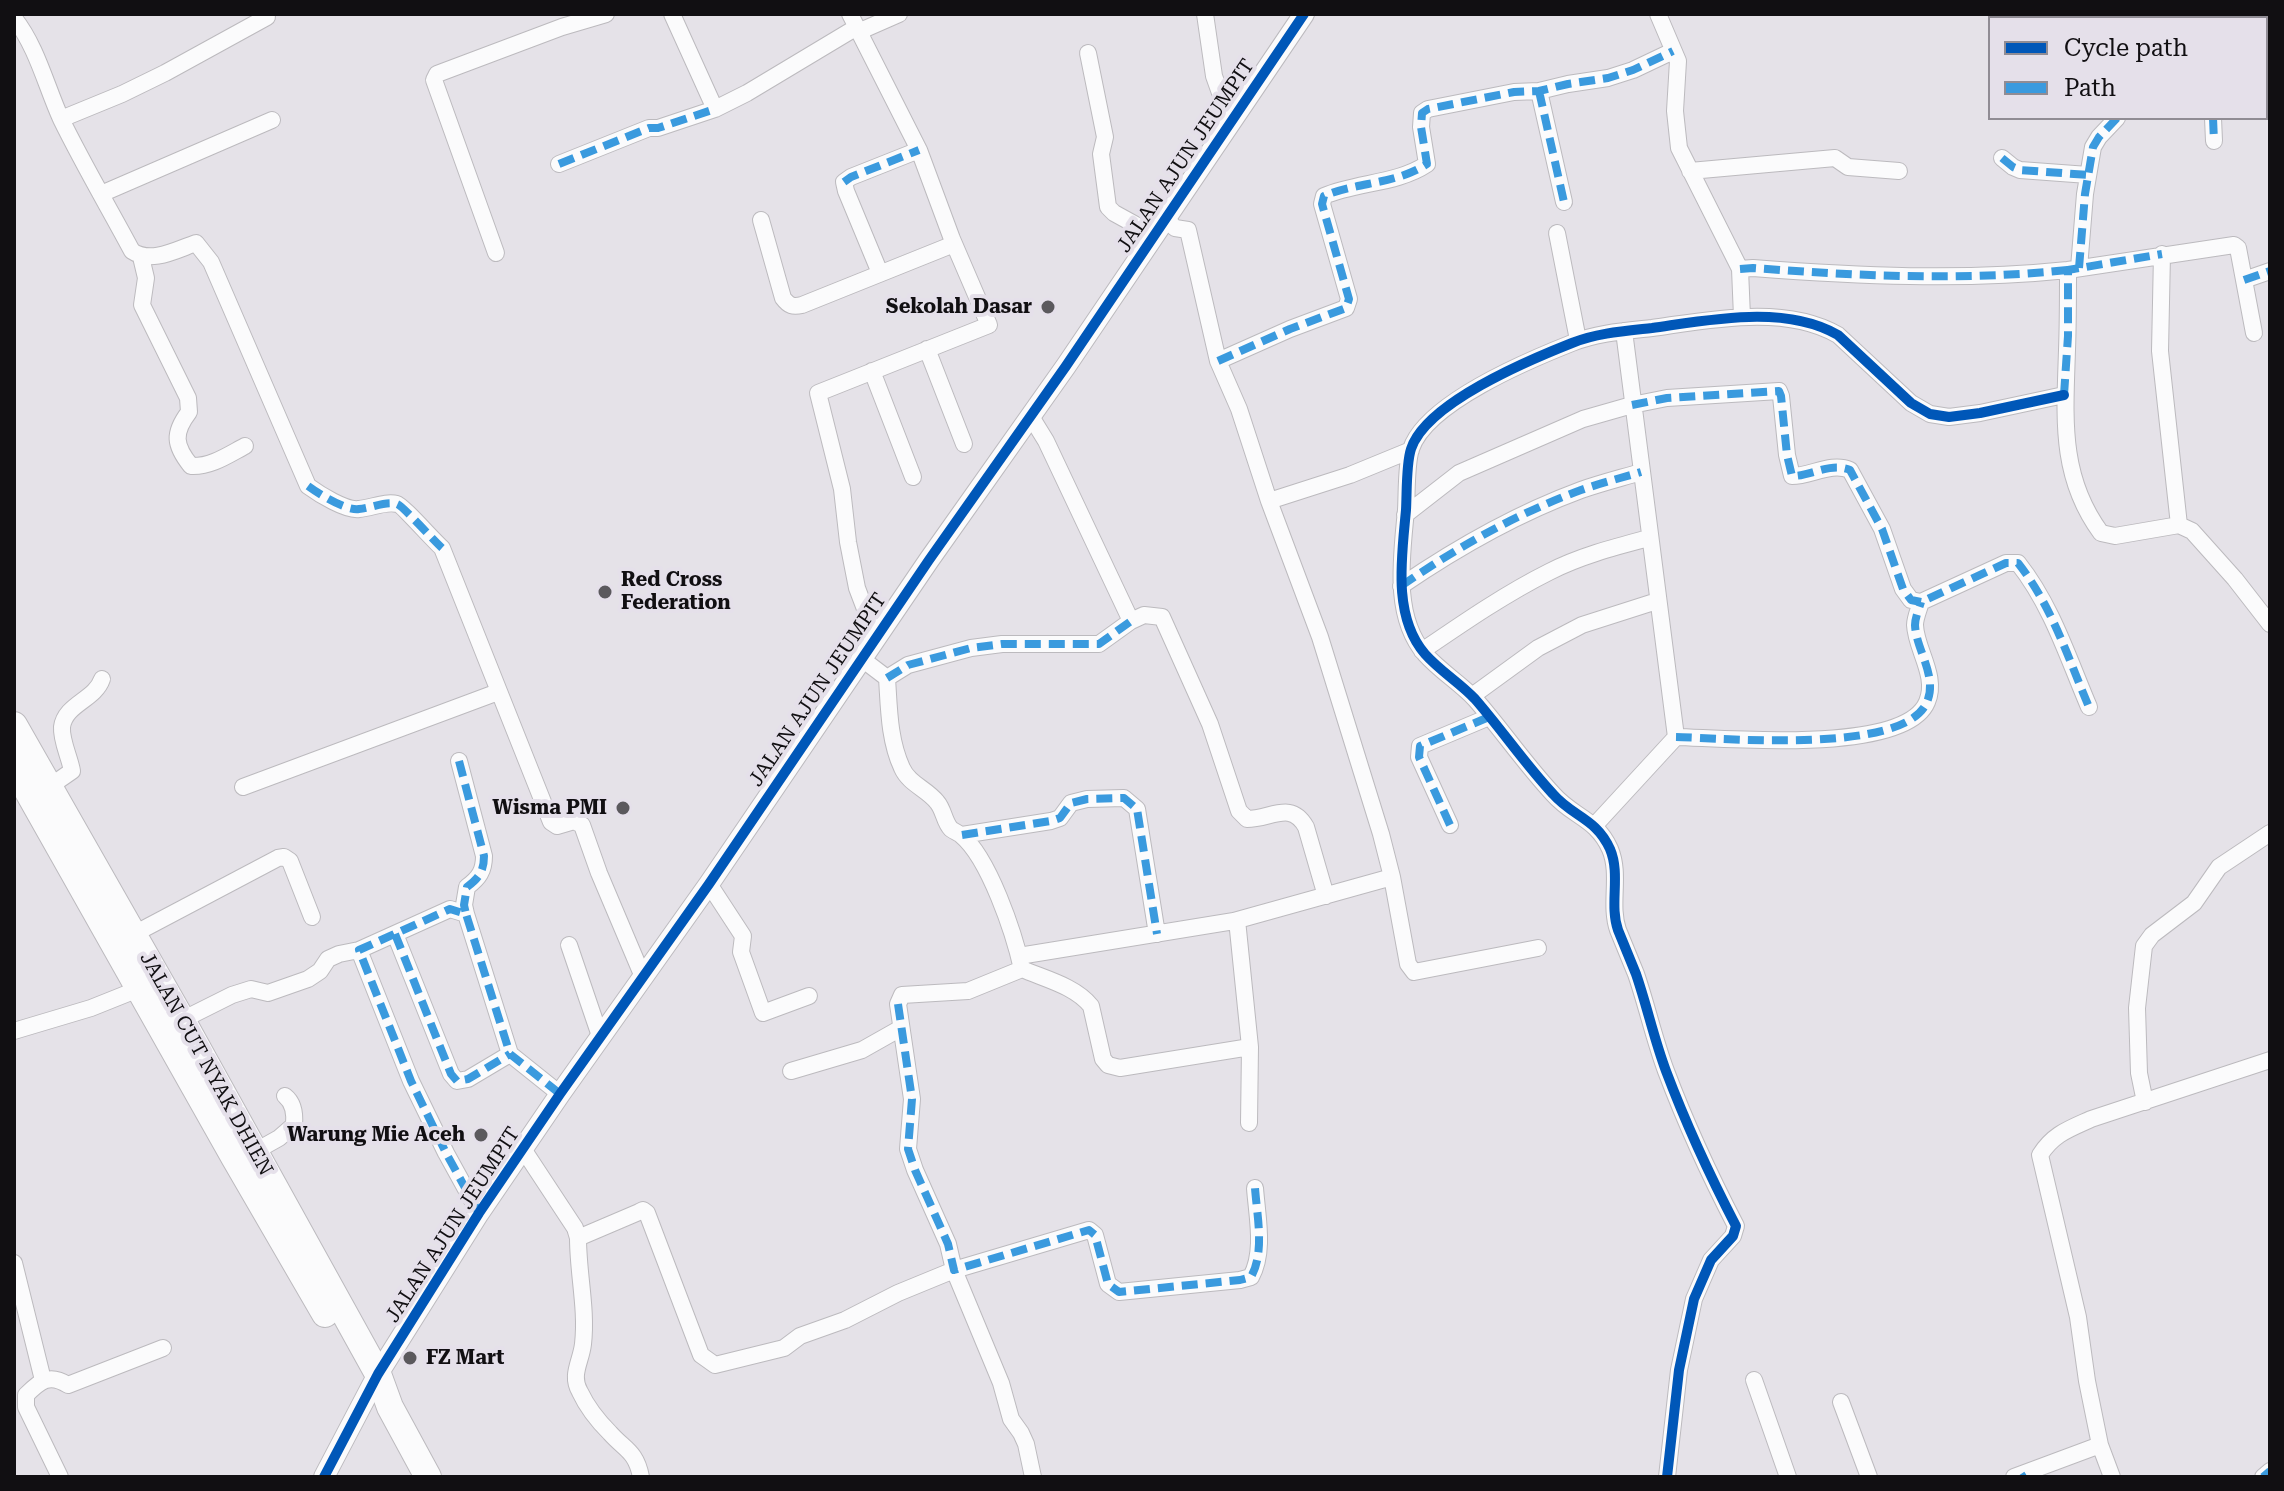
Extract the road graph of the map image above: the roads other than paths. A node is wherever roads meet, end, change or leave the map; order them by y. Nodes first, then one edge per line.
1 (606, 14) edge
2 (672, 14) edge
3 (899, 14) edge
4 (1205, 14) edge
5 (1304, 14) edge
6 (1658, 14) edge
7 (267, 17) dead end
8 (14, 18) edge
9 (855, 24) edge
10 (1673, 51) junction
11 (1088, 53) dead end
12 (1539, 91) junction
13 (715, 109) junction
14 (61, 119) junction
15 (272, 120) dead end
16 (2115, 120) edge
17 (2213, 120) edge
18 (1230, 121) junction
19 (2214, 141) dead end
20 (919, 150) junction
21 (2002, 158) dead end
22 (559, 164) dead end
23 (1690, 171) junction
24 (1899, 171) dead end
25 (2088, 175) junction
26 (101, 194) junction
27 (1564, 202) dead end
28 (761, 220) dead end
29 (1160, 227) junction
30 (1557, 233) dead end
31 (954, 244) junction
32 (496, 253) dead end
33 (2162, 254) junction
34 (141, 257) junction
35 (1740, 269) junction
36 (2073, 269) junction
37 (2270, 271) edge
38 (880, 273) junction
39 (2244, 280) junction
40 (1742, 317) junction
41 (1624, 331) junction
42 (2254, 333) dead end
43 (1578, 340) junction
44 (927, 349) junction
45 (1218, 361) junction
46 (872, 371) junction
47 (2064, 395) junction
48 (1632, 405) junction
49 (1030, 415) junction
50 (964, 444) dead end
51 (245, 446) dead end
52 (1411, 450) junction
53 (1641, 472) junction
54 (913, 477) dead end
55 (1269, 501) junction
56 (1405, 515) junction
57 (2179, 525) junction
58 (1649, 538) junction
59 (1401, 586) junction
60 (1657, 601) junction
61 (1921, 602) junction
62 (1131, 621) junction
63 (2270, 624) edge
64 (876, 638) junction
65 (1422, 651) junction
66 (862, 659) junction
67 (887, 678) junction
68 (102, 679) dead end
69 (498, 692) junction
70 (1472, 696) junction
71 (2089, 707) dead end
72 (1489, 717) junction
73 (14, 725) edge
74 (1676, 737) junction
75 (459, 761) dead end
76 (14, 767) edge
77 (243, 787) dead end
78 (51, 788) junction
79 (1450, 825) dead end
80 (1595, 825) junction
81 (2270, 833) edge
82 (962, 835) junction
83 (1392, 877) junction
84 (709, 884) junction
85 (1326, 896) junction
86 (466, 914) junction
87 (312, 917) dead end
88 (1237, 920) junction
89 (134, 934) junction
90 (395, 934) junction
91 (1157, 934) junction
92 (569, 945) dead end
93 (1538, 948) dead end
94 (359, 950) junction
95 (1021, 962) junction
96 (643, 977) junction
97 (149, 985) junction
98 (809, 996) dead end
99 (182, 1020) junction
100 (901, 1028) junction
101 (14, 1031) edge
102 (600, 1036) junction
103 (1250, 1047) junction
104 (510, 1054) junction
105 (2270, 1060) edge
106 (791, 1071) dead end
107 (560, 1094) junction
108 (285, 1096) dead end
109 (2145, 1102) junction
110 (1249, 1123) dead end
111 (523, 1149) junction
112 (254, 1152) junction
113 (1255, 1188) dead end
114 (479, 1213) junction
115 (578, 1238) junction
116 (14, 1263) edge
117 (954, 1270) junction
118 (163, 1348) dead end
119 (43, 1380) junction
120 (1754, 1380) dead end
121 (373, 1382) junction
122 (1841, 1402) dead end
123 (2100, 1445) junction
124 (2270, 1471) edge
125 (2019, 1476) edge
126 (60, 1477) edge
127 (324, 1477) edge
128 (428, 1477) edge
129 (641, 1477) edge
130 (1033, 1477) edge
131 (1667, 1477) edge
132 (1788, 1477) edge
133 (1869, 1477) edge
134 (2112, 1477) edge
135 (2263, 1477) edge

1 - 32 street
2 - 13 street
3 - 9 street
4 - 18 street
5 - 18 street, JALAN AJUN JEUMPIT
6 - 10 street
7 - 14 street
8 - 14 street
9 - 13 street
9 - 20 street
10 - 12 street
10 - 23 street
11 - 29 street
12 - 27 street
12 - 45 street
13 - 22 street
14 - 26 street
15 - 26 street
16 - 25 street
17 - 19 street
18 - 29 street, JALAN AJUN JEUMPIT
20 - 31 street
20 - 38 street
21 - 25 street
23 - 24 street
23 - 35 street
25 - 36 street
26 - 34 street
28 - 38 street
29 - 45 street
29 - 49 street, JALAN AJUN JEUMPIT
30 - 43 street
31 - 38 street
31 - 44 street
33 - 36 street
33 - 39 street
33 - 57 street
34 - 51 street
34 - 69 street
35 - 36 street
35 - 40 street
36 - 47 street
37 - 39 street
39 - 42 street
40 - 41 street
40 - 47 street
41 - 43 street
41 - 48 street
43 - 52 street
44 - 46 street
44 - 50 street
45 - 55 street
46 - 54 street
46 - 64 street
47 - 57 street
48 - 53 street
48 - 56 street
48 - 61 street
49 - 62 street
49 - 64 street, JALAN AJUN JEUMPIT
52 - 55 street
52 - 56 street
53 - 58 street
53 - 59 street
55 - 83 street
56 - 59 street
57 - 63 street
58 - 60 street
58 - 65 street
59 - 65 street
60 - 70 street
60 - 74 street
61 - 71 street
61 - 74 street
62 - 67 street
62 - 85 street
64 - 66 street, JALAN AJUN JEUMPIT
65 - 70 street
66 - 67 street
66 - 84 street, JALAN AJUN JEUMPIT
67 - 82 street
68 - 78 street
69 - 77 street
69 - 96 street
70 - 72 street
72 - 79 street
72 - 80 street
73 - 78 highway, JALAN CUT NYAK DHIEN
74 - 80 street
75 - 86 street
76 - 97 highway, JALAN CUT NYAK DHIEN
78 - 89 highway, JALAN CUT NYAK DHIEN
80 - 131 street
81 - 109 street
82 - 91 street
82 - 95 street
83 - 85 street
83 - 93 street
84 - 96 street, JALAN AJUN JEUMPIT
84 - 98 street
85 - 88 street
86 - 90 street
86 - 104 street
87 - 89 street
88 - 91 street
88 - 103 street
89 - 97 highway, JALAN CUT NYAK DHIEN
90 - 94 street
90 - 104 street
91 - 95 street
92 - 102 street
94 - 99 street
94 - 114 street
95 - 100 street
95 - 103 street
96 - 102 street, JALAN AJUN JEUMPIT
97 - 99 highway, JALAN CUT NYAK DHIEN
97 - 101 street
97 - 121 highway, JALAN CUT NYAK DHIEN
99 - 112 highway, JALAN CUT NYAK DHIEN
100 - 106 street
100 - 117 street
102 - 107 street, JALAN AJUN JEUMPIT
103 - 110 street
104 - 107 street
105 - 109 street
107 - 111 street, JALAN AJUN JEUMPIT
108 - 112 street
109 - 123 street
111 - 114 street, JALAN AJUN JEUMPIT
111 - 115 street
112 - 121 highway, JALAN CUT NYAK DHIEN
113 - 117 street
114 - 121 street, JALAN AJUN JEUMPIT
115 - 117 street
115 - 129 street
116 - 119 street
117 - 130 street
118 - 119 street
119 - 126 street
120 - 132 street
121 - 127 street, JALAN AJUN JEUMPIT
121 - 128 highway, JALAN CUT NYAK DHIEN
122 - 133 street
123 - 125 street
123 - 134 street
124 - 135 street

